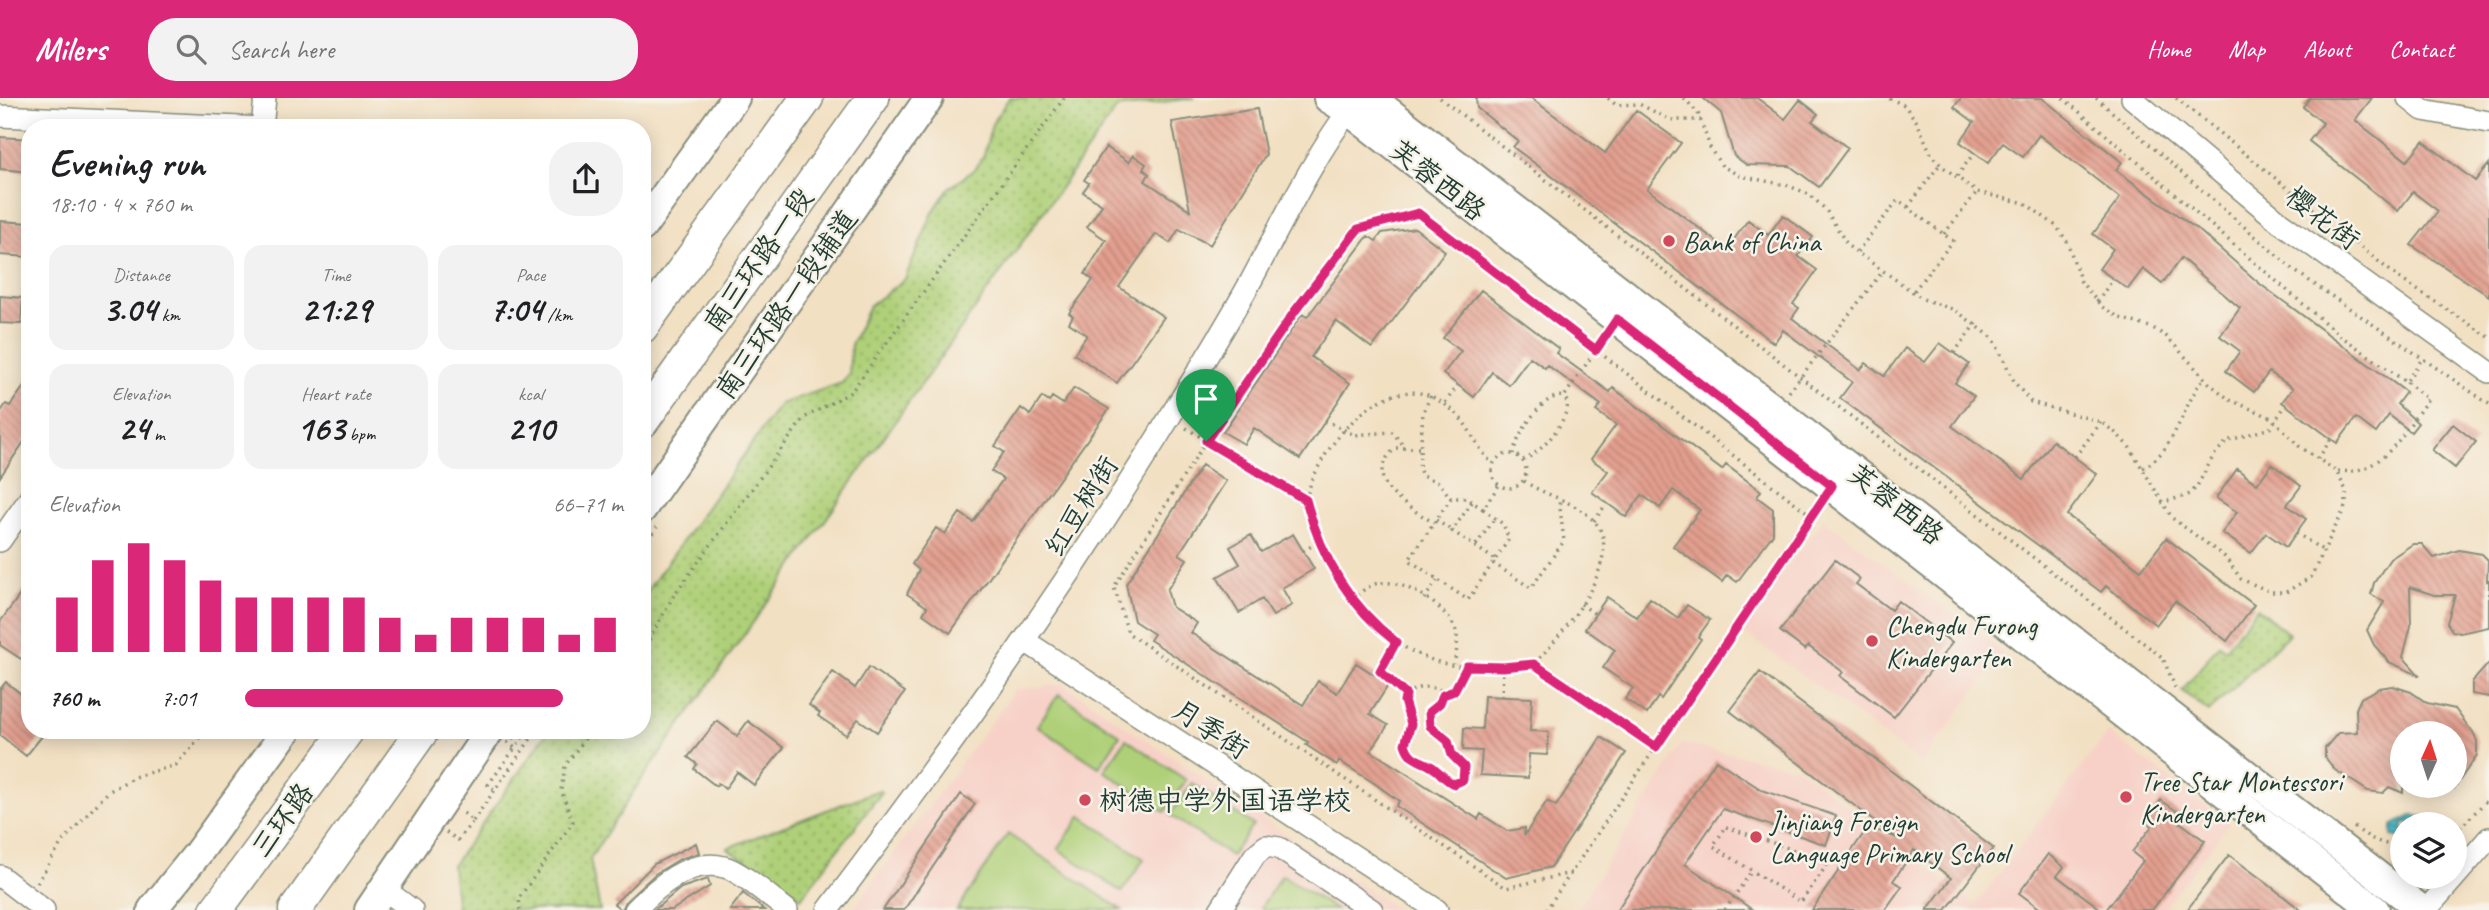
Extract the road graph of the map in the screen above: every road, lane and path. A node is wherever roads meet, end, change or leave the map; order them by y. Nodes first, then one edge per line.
1 (265, 98) edge
2 (735, 98) edge
3 (807, 98) edge
4 (873, 98) edge
5 (929, 98) edge
6 (1064, 98) edge
7 (1440, 98) edge
8 (1608, 98) edge
9 (1684, 98) edge
10 (1888, 98) edge
11 (2063, 98) edge
12 (2096, 98) edge
13 (2132, 98) edge
14 (2176, 98) edge
15 (2408, 98) edge
16 (1352, 101) edge
17 (0, 116) edge
18 (66, 119) edge
19 (263, 119) edge
20 (1701, 120) junction
21 (2489, 122) edge
22 (1974, 153) dead end
23 (1940, 164) junction
24 (1957, 177) junction
25 (1978, 192) junction
26 (1908, 207) junction
27 (651, 215) edge
28 (1944, 234) junction
29 (1857, 252) junction
30 (1882, 272) junction
31 (2113, 279) dead end
32 (1913, 292) junction
33 (2097, 302) junction
34 (651, 315) edge
35 (1617, 319) junction
36 (1976, 323) junction
37 (2489, 337) edge
38 (1596, 350) junction
39 (1954, 353) dead end
40 (2422, 359) junction
41 (2489, 372) edge
42 (2204, 377) junction
43 (1800, 379) junction
44 (2406, 382) junction
45 (1458, 385) dead end
46 (1431, 396) junction
47 (1564, 397) junction
48 (1445, 404) junction
49 (2489, 404) edge
50 (2286, 405) dead end
51 (651, 409) edge
52 (1775, 410) junction
53 (1170, 417) junction
54 (1325, 420) dead end
55 (2275, 421) junction
56 (2101, 422) junction
57 (1344, 431) junction
58 (2331, 439) dead end
59 (1206, 441) junction
60 (1405, 447) junction
61 (1419, 448) junction
62 (1513, 454) junction
63 (2075, 457) dead end
64 (2318, 459) junction
65 (1523, 460) junction
66 (1493, 464) junction
67 (2143, 468) junction
68 (2336, 471) junction
69 (1524, 481) junction
70 (1499, 485) junction
71 (1832, 486) junction
72 (651, 496) edge
73 (1451, 498) junction
74 (1306, 500) junction
75 (1559, 500) junction
76 (1472, 502) junction
77 (1607, 503) dead end
78 (2161, 503) junction
79 (1483, 509) junction
80 (21, 511) edge
81 (1812, 516) junction
82 (1495, 518) junction
83 (1594, 521) junction
84 (1435, 522) junction
85 (1452, 531) junction
86 (2296, 533) dead end
87 (0, 541) edge
88 (1320, 542) junction
89 (1476, 546) junction
90 (1303, 551) dead end
91 (2324, 551) junction
92 (1494, 561) junction
93 (1438, 580) junction
94 (1424, 599) junction
95 (1352, 600) junction
96 (1581, 604) junction
97 (1595, 614) dead end
98 (651, 637) edge
99 (1025, 641) junction
100 (1396, 642) junction
101 (1454, 664) junction
102 (1534, 664) junction
103 (1467, 666) junction
104 (1503, 667) junction
105 (1380, 671) junction
106 (1376, 676) dead end
107 (1406, 695) junction
108 (1443, 695) junction
109 (1502, 697) dead end
110 (2185, 697) dead end
111 (198, 739) edge
112 (280, 739) edge
113 (341, 739) edge
114 (418, 739) edge
115 (493, 739) edge
116 (504, 739) edge
117 (522, 739) edge
118 (531, 739) edge
119 (584, 739) edge
120 (1656, 747) junction
121 (515, 748) junction
122 (494, 790) junction
123 (2489, 798) edge
124 (473, 821) dead end
125 (2467, 821) edge
126 (2351, 824) dead end
127 (2489, 838) edge
128 (2390, 846) edge
129 (1751, 872) junction
130 (1570, 873) junction
131 (0, 876) edge
132 (376, 900) edge
133 (36, 904) edge
134 (152, 910) edge
135 (216, 910) edge
136 (295, 910) edge
137 (412, 910) edge
138 (520, 910) edge
139 (635, 910) edge
140 (787, 910) edge
141 (828, 910) edge
142 (1220, 910) edge
143 (1372, 910) edge
144 (1437, 910) edge
145 (1546, 910) edge
146 (1725, 910) edge
147 (2375, 910) edge
148 (2424, 910) edge

1 - 19 street
2 - 27 main road
3 - 34 highway, 南三环路一段
4 - 51 highway, 南三环路一段
5 - 72 main road, 南三环路一段辅道
6 - 98 path
7 - 43 path
8 - 20 path
9 - 20 path
10 - 23 path
11 - 44 path
12 - 40 path
13 - 41 street, 樱花街
14 - 37 path
15 - 21 street
16 - 35 main road, 芙蓉西路
16 - 52 main road, 芙蓉西路
16 - 53 street, 红豆树街
17 - 18 street
20 - 29 path
22 - 24 path
23 - 24 path
23 - 26 path
24 - 25 path
25 - 28 path
25 - 33 path
26 - 28 path
26 - 29 path
28 - 32 path
29 - 30 path
30 - 32 path
30 - 43 path
31 - 33 path
32 - 36 path
33 - 42 path
35 - 38 path
35 - 71 main road, 芙蓉西路
36 - 39 path
36 - 56 path
38 - 47 path
38 - 59 path
38 - 81 path
40 - 44 path
40 - 49 path
42 - 55 path
42 - 67 path
43 - 52 path
43 - 110 path
44 - 68 path
45 - 48 path
46 - 48 path
46 - 57 path
46 - 61 path
47 - 62 path
47 - 65 path
48 - 66 path
50 - 55 path
52 - 148 main road, 芙蓉西路
53 - 59 path
53 - 99 street, 红豆树街
54 - 57 path
55 - 64 path
55 - 78 path
56 - 63 path
56 - 67 path
57 - 60 path
57 - 74 path
58 - 64 path
59 - 74 path
59 - 130 path
60 - 61 path
60 - 84 path
61 - 73 path
62 - 65 path
62 - 66 path
64 - 68 path
65 - 69 path
66 - 70 path
67 - 78 path
68 - 91 path
69 - 70 path
69 - 75 path
70 - 79 path
71 - 81 path
71 - 147 main road, 芙蓉西路
73 - 76 path
73 - 84 path
74 - 88 path
75 - 83 path
75 - 92 path
76 - 79 path
76 - 85 path
77 - 83 path
78 - 91 path
79 - 82 path
80 - 87 street
81 - 120 path
82 - 89 path
82 - 92 path
83 - 96 path
84 - 85 path
84 - 93 path
85 - 89 path
86 - 91 path
88 - 90 path
88 - 95 path
89 - 92 path
92 - 93 path
93 - 94 path
94 - 95 path
94 - 101 path
95 - 100 path
96 - 97 path
96 - 102 path
99 - 141 street, 红豆树街
99 - 144 street, 月季街
100 - 101 path
100 - 105 path
101 - 103 path
102 - 104 path
102 - 120 path
103 - 104 path
103 - 108 path
104 - 109 path
105 - 106 path
105 - 107 path
107 - 108 path
107 - 108 path
111 - 133 path
112 - 134 main road
113 - 135 highway, 三环路
114 - 136 highway
115 - 132 main road
116 - 121 path, bridge
117 - 121 path, bridge
118 - 122 path
119 - 138 path
120 - 130 path
121 - 122 path
122 - 124 path
123 - 125 path
126 - 128 path
127 - 148 street
129 - 129 path
129 - 146 path
130 - 145 path
131 - 133 street
132 - 137 street
139 - 140 street
142 - 143 street

